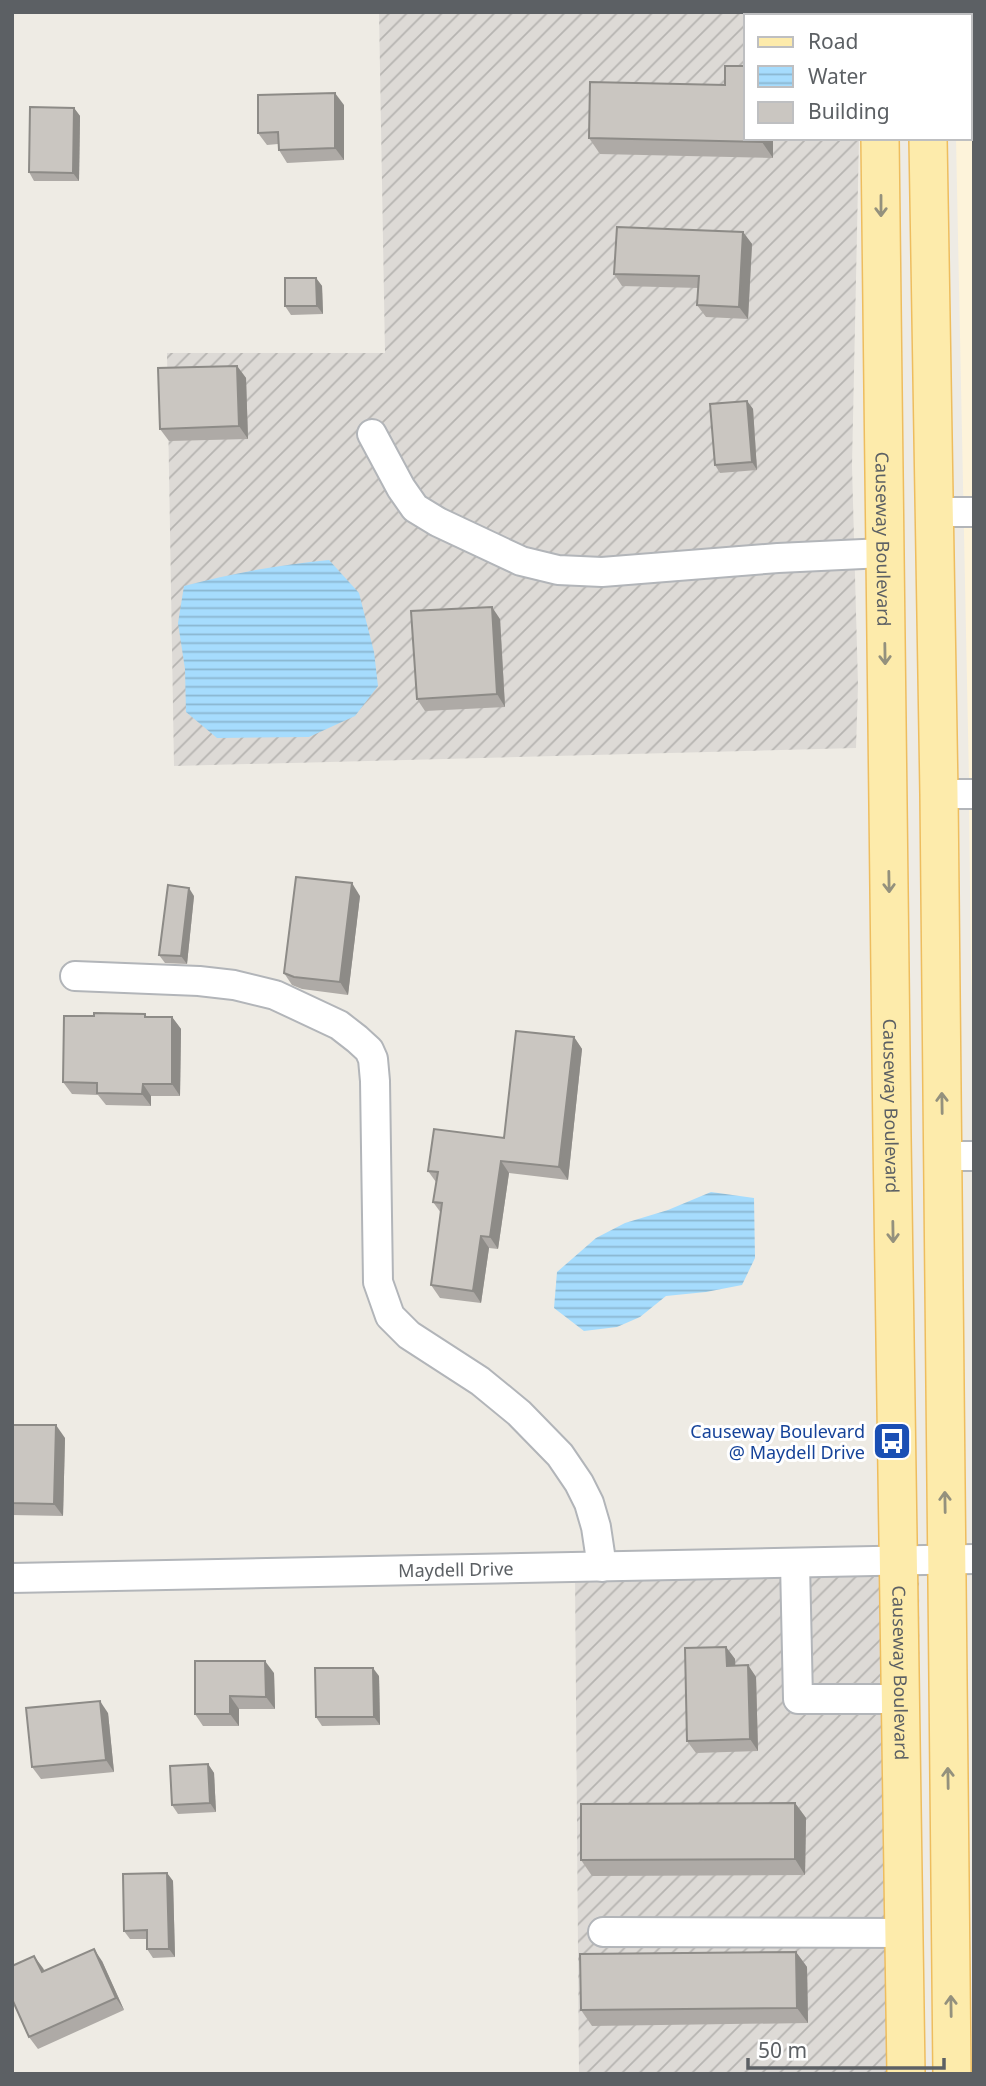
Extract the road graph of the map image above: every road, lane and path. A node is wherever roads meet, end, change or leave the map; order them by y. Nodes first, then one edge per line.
1 (880, 140) edge
2 (928, 140) edge
3 (881, 298) junction
4 (372, 434) dead end
5 (933, 512) junction
6 (974, 512) edge
7 (884, 553) junction
8 (956, 794) edge
9 (75, 976) dead end
10 (958, 1156) edge
11 (960, 1559) edge
12 (900, 1561) junction
13 (795, 1563) junction
14 (602, 1567) junction
15 (12, 1577) edge
16 (901, 1699) junction
17 (603, 1932) dead end
18 (904, 1933) junction
19 (906, 2074) edge
20 (952, 2074) edge

1 -> 3 main road, Causeway Boulevard
2 - 5 main road
3 - 5 main road
3 - 7 main road, Causeway Boulevard
4 - 7 street
5 - 6 street
5 - 8 main road
7 -> 12 main road, Causeway Boulevard
10 -> 8 main road
9 - 14 street
11 -> 10 main road
11 - 12 street, Maydell Drive
20 -> 11 main road
12 - 13 street, Maydell Drive
12 - 16 main road, Causeway Boulevard
13 - 14 street, Maydell Drive
13 - 16 street
14 - 15 street, Maydell Drive
16 - 18 main road, Causeway Boulevard
17 - 18 street
18 - 19 main road, Causeway Boulevard

